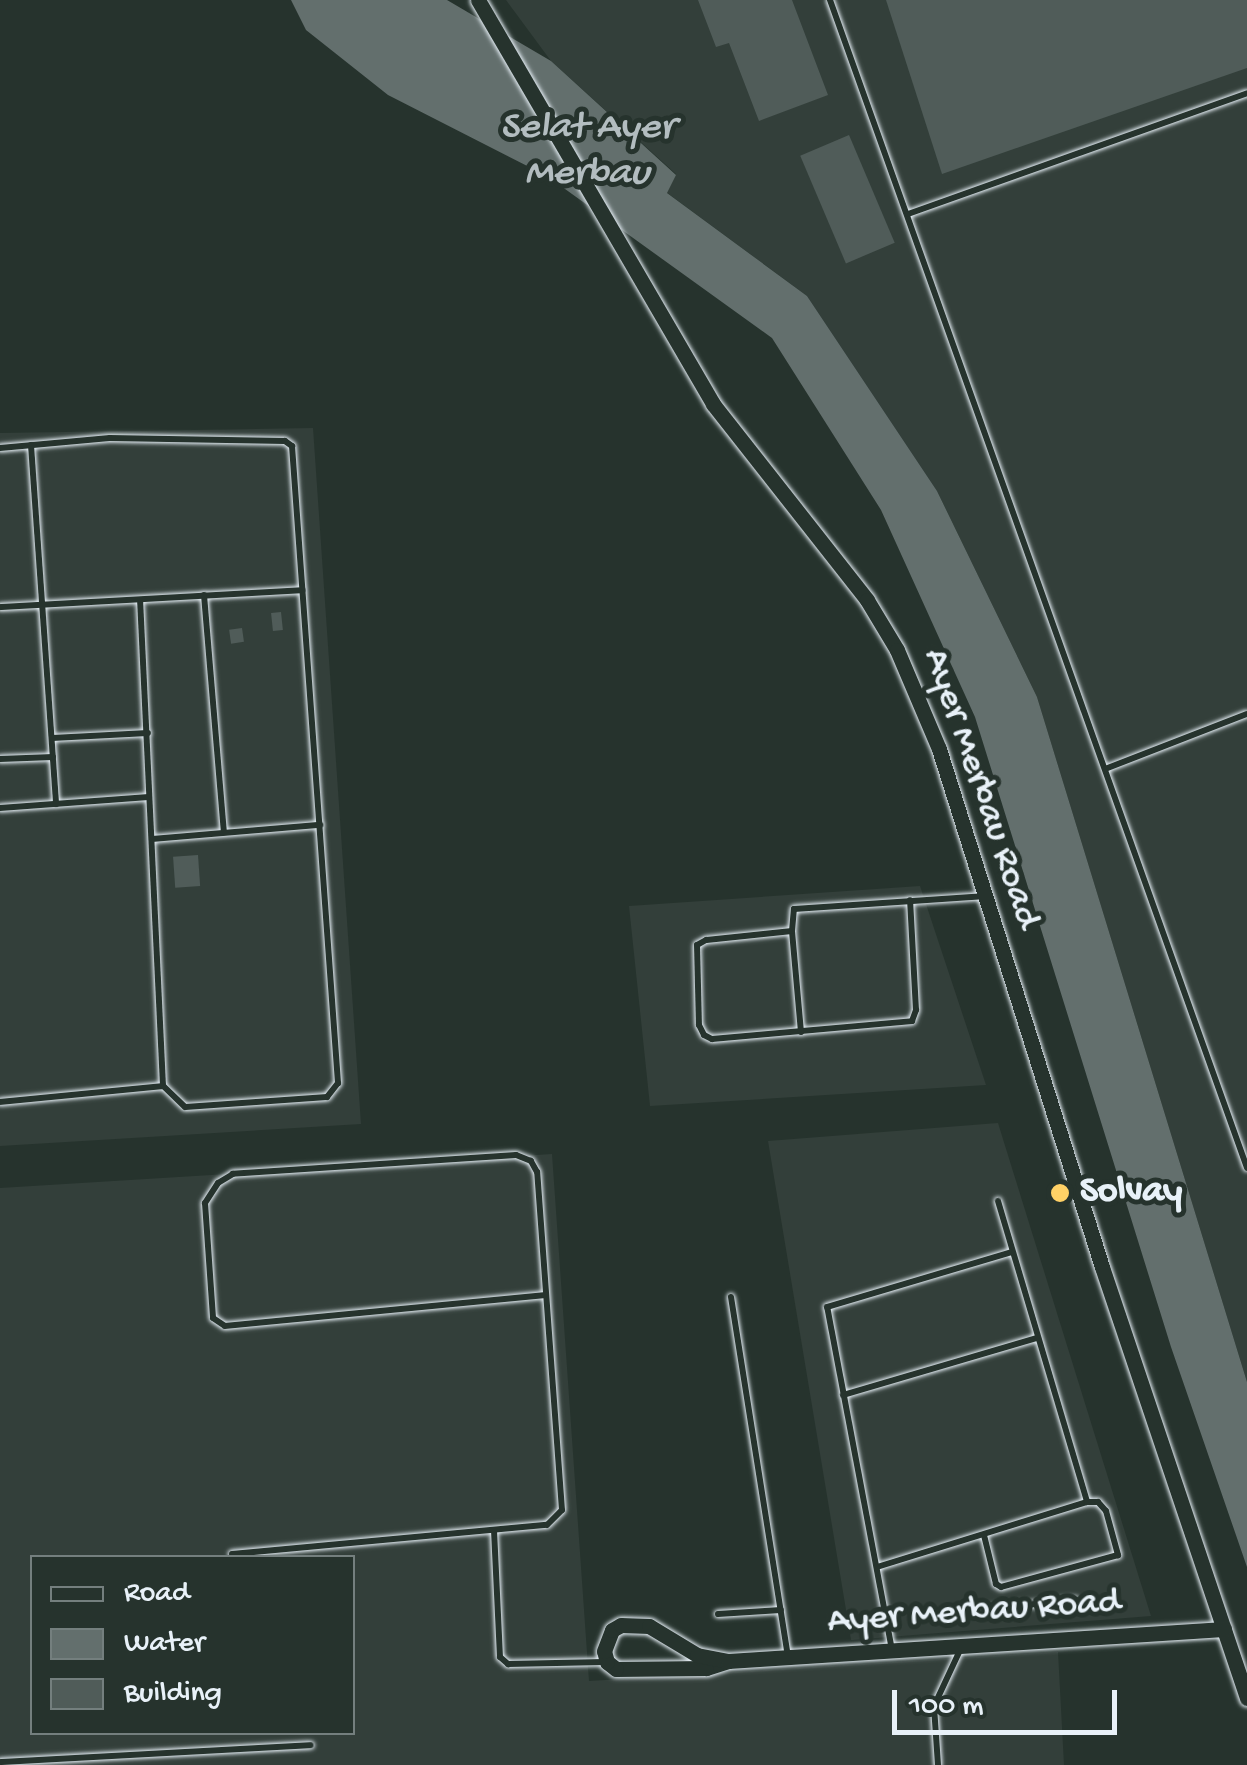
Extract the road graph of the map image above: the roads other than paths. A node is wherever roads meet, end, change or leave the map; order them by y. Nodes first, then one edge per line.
1 (478, 0) edge
2 (830, 0) edge
3 (1247, 93) edge
4 (908, 214) junction
5 (30, 445) junction
6 (0, 448) edge
7 (304, 590) junction
8 (204, 596) junction
9 (140, 600) junction
10 (42, 605) junction
11 (0, 607) edge
12 (1247, 714) edge
13 (148, 733) junction
14 (52, 738) junction
15 (53, 756) junction
16 (0, 759) edge
17 (1105, 769) junction
18 (149, 796) junction
19 (56, 804) junction
20 (0, 808) edge
21 (320, 825) junction
22 (224, 832) junction
23 (151, 839) junction
24 (985, 896) junction
25 (910, 900) junction
26 (792, 931) junction
27 (801, 1032) junction
28 (163, 1086) junction
29 (0, 1102) edge
30 (1244, 1153) edge
31 (1247, 1168) edge
32 (998, 1202) dead end
33 (1012, 1252) junction
34 (546, 1295) junction
35 (731, 1298) dead end
36 (1037, 1338) junction
37 (843, 1394) junction
38 (1087, 1502) junction
39 (494, 1530) junction
40 (984, 1536) junction
41 (232, 1554) dead end
42 (878, 1567) junction
43 (1076, 1600) dead end
44 (987, 1609) dead end
45 (781, 1610) junction
46 (718, 1614) dead end
47 (1224, 1629) junction
48 (962, 1647) junction
49 (892, 1650) junction
50 (789, 1657) junction
51 (728, 1660) junction
52 (607, 1662) junction
53 (1247, 1698) edge
54 (311, 1745) dead end
55 (94, 1761) edge
56 (0, 1762) edge
57 (938, 1765) edge

1 - 24 street, Ayer Merbau Road
2 - 4 lane
3 - 4 lane
4 - 17 lane
5 - 6 lane
5 - 7 lane
5 - 10 lane
7 - 8 lane
7 - 21 lane
8 - 9 lane
8 - 22 lane
9 - 10 lane
9 - 13 lane
10 - 11 lane
10 - 14 lane
12 - 17 lane
13 - 14 lane
13 - 18 lane
14 - 15 lane
15 - 16 lane
15 - 19 lane
17 - 30 lane
18 - 19 lane
18 - 23 lane
19 - 20 lane
21 - 22 lane
21 - 28 lane
22 - 23 lane
23 - 28 lane
24 - 25 lane
24 - 47 street, Ayer Merbau Road
25 - 26 lane
25 - 27 lane
26 - 27 lane
26 - 27 lane
28 - 29 lane
30 - 31 lane
32 - 33 lane
33 - 36 lane
33 - 37 lane
34 - 34 lane
34 - 39 lane
35 - 45 lane
36 - 37 lane
36 - 38 lane
37 - 42 lane
38 - 40 lane
38 - 40 lane
39 - 41 lane
39 - 52 lane
40 - 42 lane
42 - 49 lane
43 - 44 lane
45 - 46 lane
45 - 50 lane
47 - 48 street, Ayer Merbau Road
47 - 53 street, Ayer Merbau Road
48 - 49 street, Ayer Merbau Road
48 - 57 lane
49 - 50 street, Ayer Merbau Road
50 - 51 street, Ayer Merbau Road
51 - 52 street, Ayer Merbau Road
51 - 52 street, Ayer Merbau Road
54 - 55 lane
55 - 56 lane

